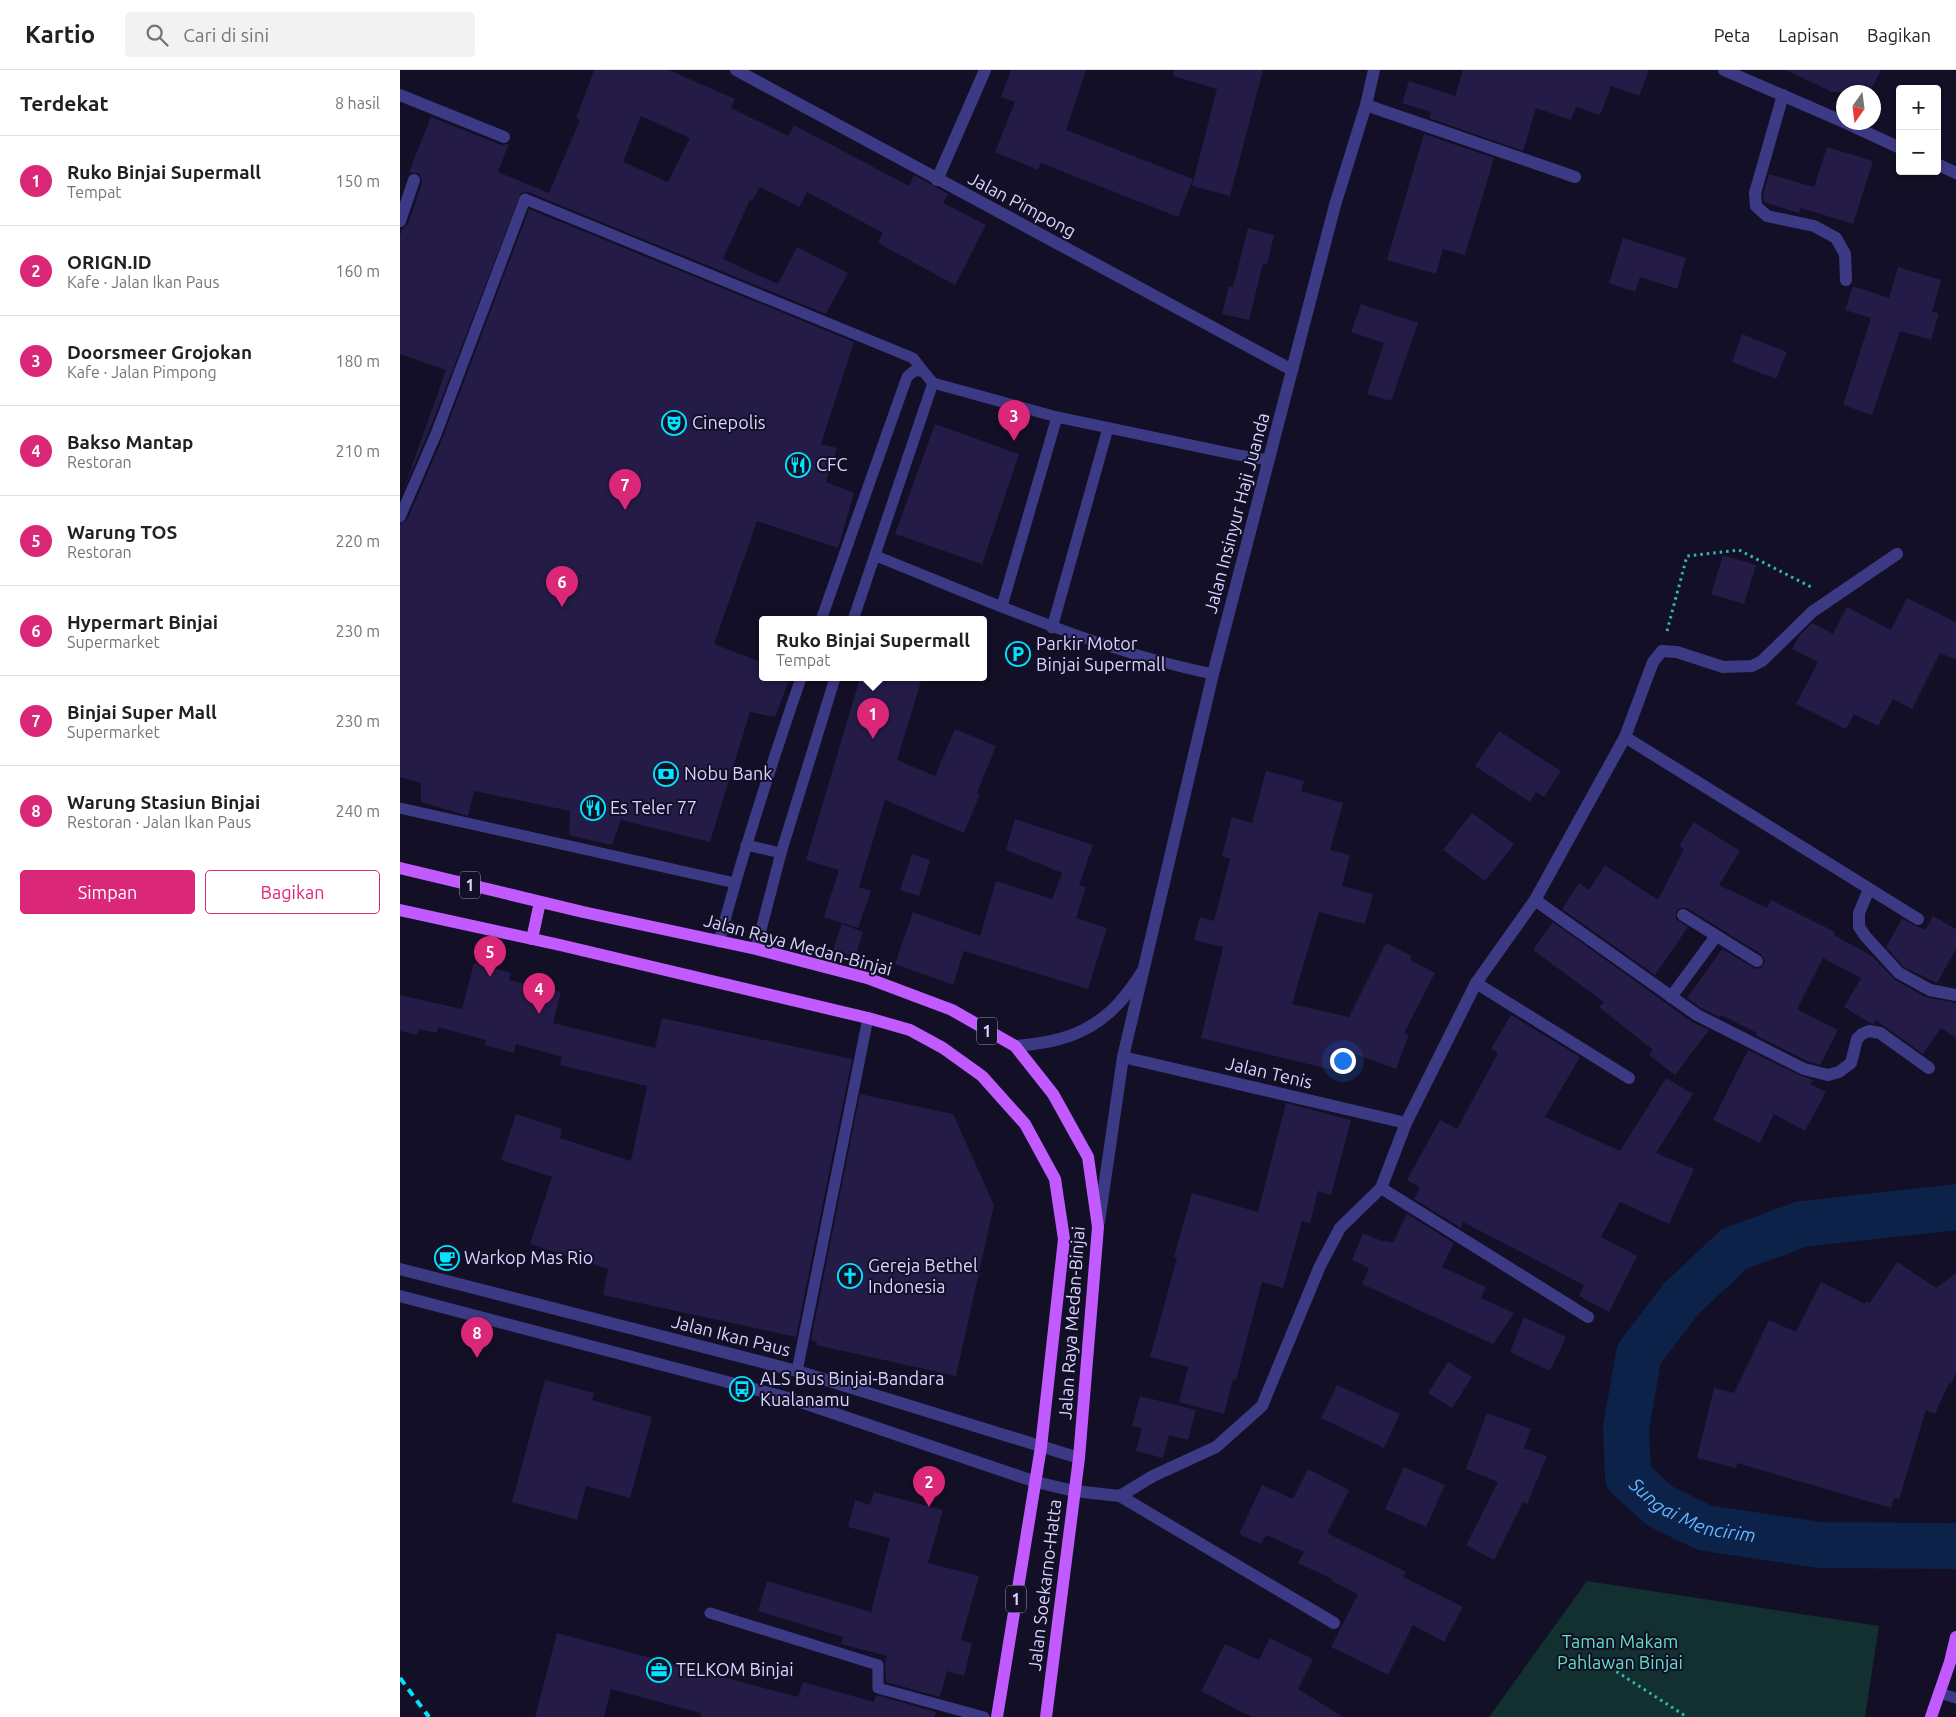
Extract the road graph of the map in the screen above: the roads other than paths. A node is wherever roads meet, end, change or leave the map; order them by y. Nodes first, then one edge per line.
1 (736, 70) edge
2 (985, 70) edge
3 (1374, 70) edge
4 (1724, 70) edge
5 (1783, 95) junction
6 (400, 96) edge
7 (1366, 105) junction
8 (1836, 118) edge
9 (1861, 130) edge
10 (504, 137) dead end
11 (1896, 146) edge
12 (1941, 166) edge
13 (1956, 173) edge
14 (1575, 177) dead end
15 (414, 180) dead end
16 (938, 180) junction
17 (400, 221) edge
18 (1846, 280) dead end
19 (1292, 370) junction
20 (923, 371) junction
21 (933, 383) junction
22 (1057, 418) junction
23 (1108, 428) junction
24 (1269, 460) junction
25 (400, 517) edge
26 (1897, 554) dead end
27 (876, 556) junction
28 (1002, 606) junction
29 (822, 616) edge
30 (854, 616) edge
31 (1052, 628) junction
32 (1213, 674) junction
33 (800, 681) edge
34 (834, 681) edge
35 (1626, 737) junction
36 (400, 808) edge
37 (746, 845) junction
38 (781, 853) junction
39 (400, 868) edge
40 (734, 883) junction
41 (1869, 889) junction
42 (1535, 900) junction
43 (540, 902) junction
44 (400, 910) edge
45 (1683, 915) dead end
46 (1918, 919) dead end
47 (1716, 936) junction
48 (532, 939) junction
49 (719, 942) junction
50 (756, 949) junction
51 (1756, 961) dead end
52 (1145, 968) junction
53 (1476, 983) junction
54 (1956, 995) edge
55 (1671, 997) junction
56 (868, 1018) junction
57 (1015, 1046) junction
58 (1123, 1058) junction
59 (1929, 1068) dead end
60 (1629, 1078) dead end
61 (1406, 1123) junction
62 (1381, 1188) junction
63 (1098, 1227) junction
64 (400, 1269) edge
65 (400, 1296) edge
66 (1588, 1317) dead end
67 (797, 1371) junction
68 (1041, 1447) junction
69 (1079, 1458) junction
70 (1036, 1482) junction
71 (1074, 1492) junction
72 (1120, 1496) junction
73 (710, 1613) dead end
74 (1334, 1623) dead end
75 (1956, 1637) edge
76 (1939, 1694) junction
77 (1956, 1698) edge
78 (984, 1717) edge
79 (997, 1717) edge
80 (1046, 1717) edge
81 (1931, 1717) edge

1 - 16 street, Jalan Pimpong
2 - 16 street
3 - 7 street, Jalan Insinyur Haji Juanda
4 - 5 street
5 - 8 street
5 - 18 street
6 - 10 street
7 - 14 street
7 - 19 street, Jalan Insinyur Haji Juanda
9 - 11 street
12 - 13 street
15 - 17 street
16 - 19 street, Jalan Pimpong
19 - 24 street, Jalan Insinyur Haji Juanda
20 - 21 lane
20 - 25 lane
20 - 29 lane
21 - 22 lane
21 - 27 lane
22 - 23 lane
22 - 28 lane
23 - 24 lane
23 - 31 lane
24 - 32 street, Jalan Insinyur Haji Juanda
26 - 35 street
27 - 28 lane
27 - 30 lane
28 - 31 lane
31 - 32 lane
32 - 52 street, Jalan Insinyur Haji Juanda
33 - 37 lane
34 - 38 lane
35 - 41 street
35 - 42 street
36 - 40 lane
37 - 38 lane
37 - 40 lane
38 - 50 lane
39 - 43 main road, Jalan Raya Medan-Binjai / 1
40 - 49 lane
41 - 46 street
41 - 54 street
42 - 53 street
42 - 55 street
43 - 48 main road
43 - 49 main road, Jalan Raya Medan-Binjai / 1
44 - 48 main road, Jalan Raya Medan-Binjai / 1
45 - 47 street
47 - 51 street
47 - 55 street
48 - 56 main road, Jalan Raya Medan-Binjai / 1
49 - 50 main road, Jalan Raya Medan-Binjai / 1
50 - 57 main road, Jalan Raya Medan-Binjai / 1
52 - 57 street, Jalan Insinyur Haji Juanda
52 - 58 street, Jalan Insinyur Haji Juanda
53 - 60 street
53 - 61 street
55 - 59 street
56 - 67 lane
56 - 68 main road, Jalan Raya Medan-Binjai / 1
57 - 63 main road, Jalan Raya Medan-Binjai / 1
58 - 61 street, Jalan Tenis
58 - 63 street, Jalan Insinyur Haji Juanda
61 - 62 street
62 - 66 street
62 - 72 street
63 - 69 main road, Jalan Raya Medan-Binjai / 1
64 - 67 street, Jalan Ikan Paus
65 - 70 street
67 - 68 street, Jalan Ikan Paus
68 - 69 street, Jalan Ikan Paus
68 - 70 main road, Jalan Raya Medan-Binjai / 1
69 - 71 main road, Jalan Soekarno-Hatta / 1
70 - 71 street
70 - 79 main road, Jalan Soekarno-Hatta / 1
71 - 72 street
71 - 80 main road, Jalan Soekarno-Hatta / 1
72 - 74 street
73 - 78 lane
75 - 76 main road
76 - 77 lane
76 - 81 main road

